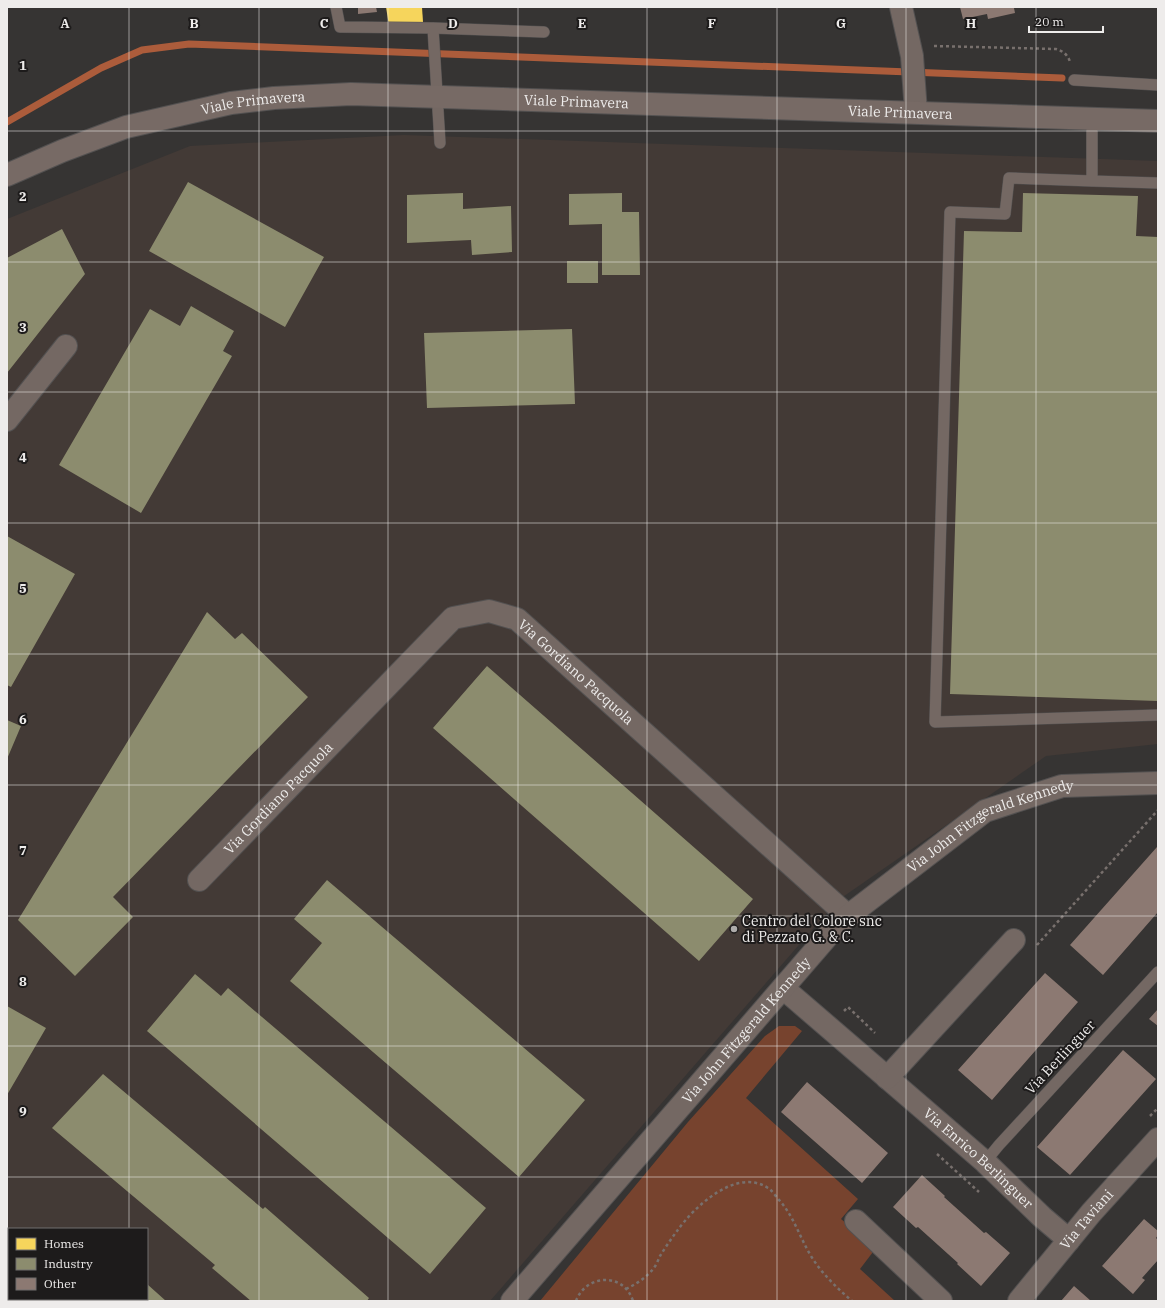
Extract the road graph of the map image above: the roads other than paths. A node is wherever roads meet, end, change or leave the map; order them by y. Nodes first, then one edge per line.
1 (336, 7) edge
2 (901, 7) edge
3 (433, 32) junction
4 (544, 32) dead end
5 (1074, 80) road end
6 (1158, 85) edge
7 (436, 88) junction
8 (916, 105) junction
9 (1092, 119) junction
10 (1158, 121) edge
11 (440, 143) dead end
12 (7, 175) edge
13 (1092, 181) junction
14 (1158, 183) edge
15 (66, 346) dead end
16 (7, 420) edge
17 (1158, 715) edge
18 (1158, 783) edge
19 (199, 880) dead end
20 (848, 916) junction
21 (1024, 945) road end
22 (1158, 972) edge
23 (783, 988) junction
24 (887, 1078) junction
25 (1158, 1140) edge
26 (984, 1162) junction
27 (856, 1221) dead end
28 (1069, 1240) junction
29 (512, 1301) edge
30 (941, 1301) edge
31 (1019, 1301) edge

1 - 3 lane
2 - 8 street
3 - 4 lane
3 - 7 lane
5 - 6 lane
7 - 8 main road, Viale Primavera
7 - 11 lane
7 - 12 main road, Viale Primavera
8 - 9 main road, Viale Primavera
9 - 10 main road, Viale Primavera
9 - 13 lane
13 - 14 lane
13 - 17 lane
15 - 16 street
18 - 20 street, Via John Fitzgerald Kennedy
19 - 20 street, Via Gordiano Pacquola
20 - 23 street, Via John Fitzgerald Kennedy
21 - 24 street
22 - 26 lane, Via Berlinguer
23 - 24 street, Via Enrico Berlinguer
23 - 29 street, Via John Fitzgerald Kennedy
24 - 26 street, Via Enrico Berlinguer
25 - 28 street, Via Taviani
26 - 28 street, Via Enrico Berlinguer
27 - 30 street
28 - 31 street, Via Taviani

